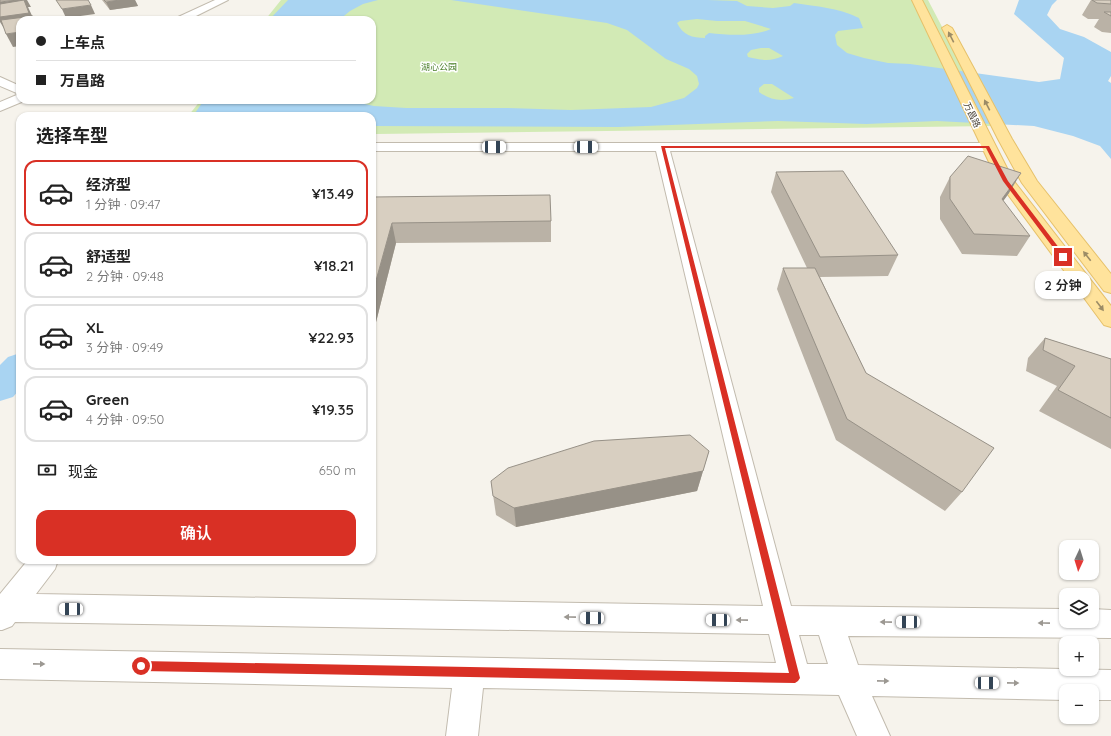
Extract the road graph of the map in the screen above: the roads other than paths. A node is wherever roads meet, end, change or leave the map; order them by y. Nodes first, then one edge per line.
1 (213, 0) edge
2 (223, 0) edge
3 (917, 0) edge
4 (179, 16) edge
5 (189, 16) edge
6 (944, 21) dead end
7 (0, 81) edge
8 (16, 89) edge
9 (16, 93) edge
10 (16, 100) edge
11 (0, 101) edge
12 (0, 107) edge
13 (985, 142) junction
14 (376, 147) edge
15 (662, 147) junction
16 (1111, 287) edge
17 (1111, 320) edge
18 (42, 564) edge
19 (3, 611) edge
20 (781, 621) junction
21 (829, 621) junction
22 (1111, 624) edge
23 (0, 664) edge
24 (469, 672) junction
25 (795, 678) junction
26 (848, 680) junction
27 (1111, 685) edge
28 (462, 736) edge
29 (874, 736) edge

1 - 4 street
2 - 5 street
3 - 13 main road, 万昌路
16 -> 6 main road, 万昌路
7 - 8 street
9 - 11 street
10 - 12 street
13 - 15 street
13 -> 17 main road, 万昌路
14 - 15 street
15 - 20 street
18 - 19 street
20 -> 19 street
20 - 21 street
20 - 25 street
22 -> 21 street
21 - 26 street
23 -> 24 street
24 - 25 street
24 - 28 street
25 - 26 street
26 -> 27 street
26 - 29 street

